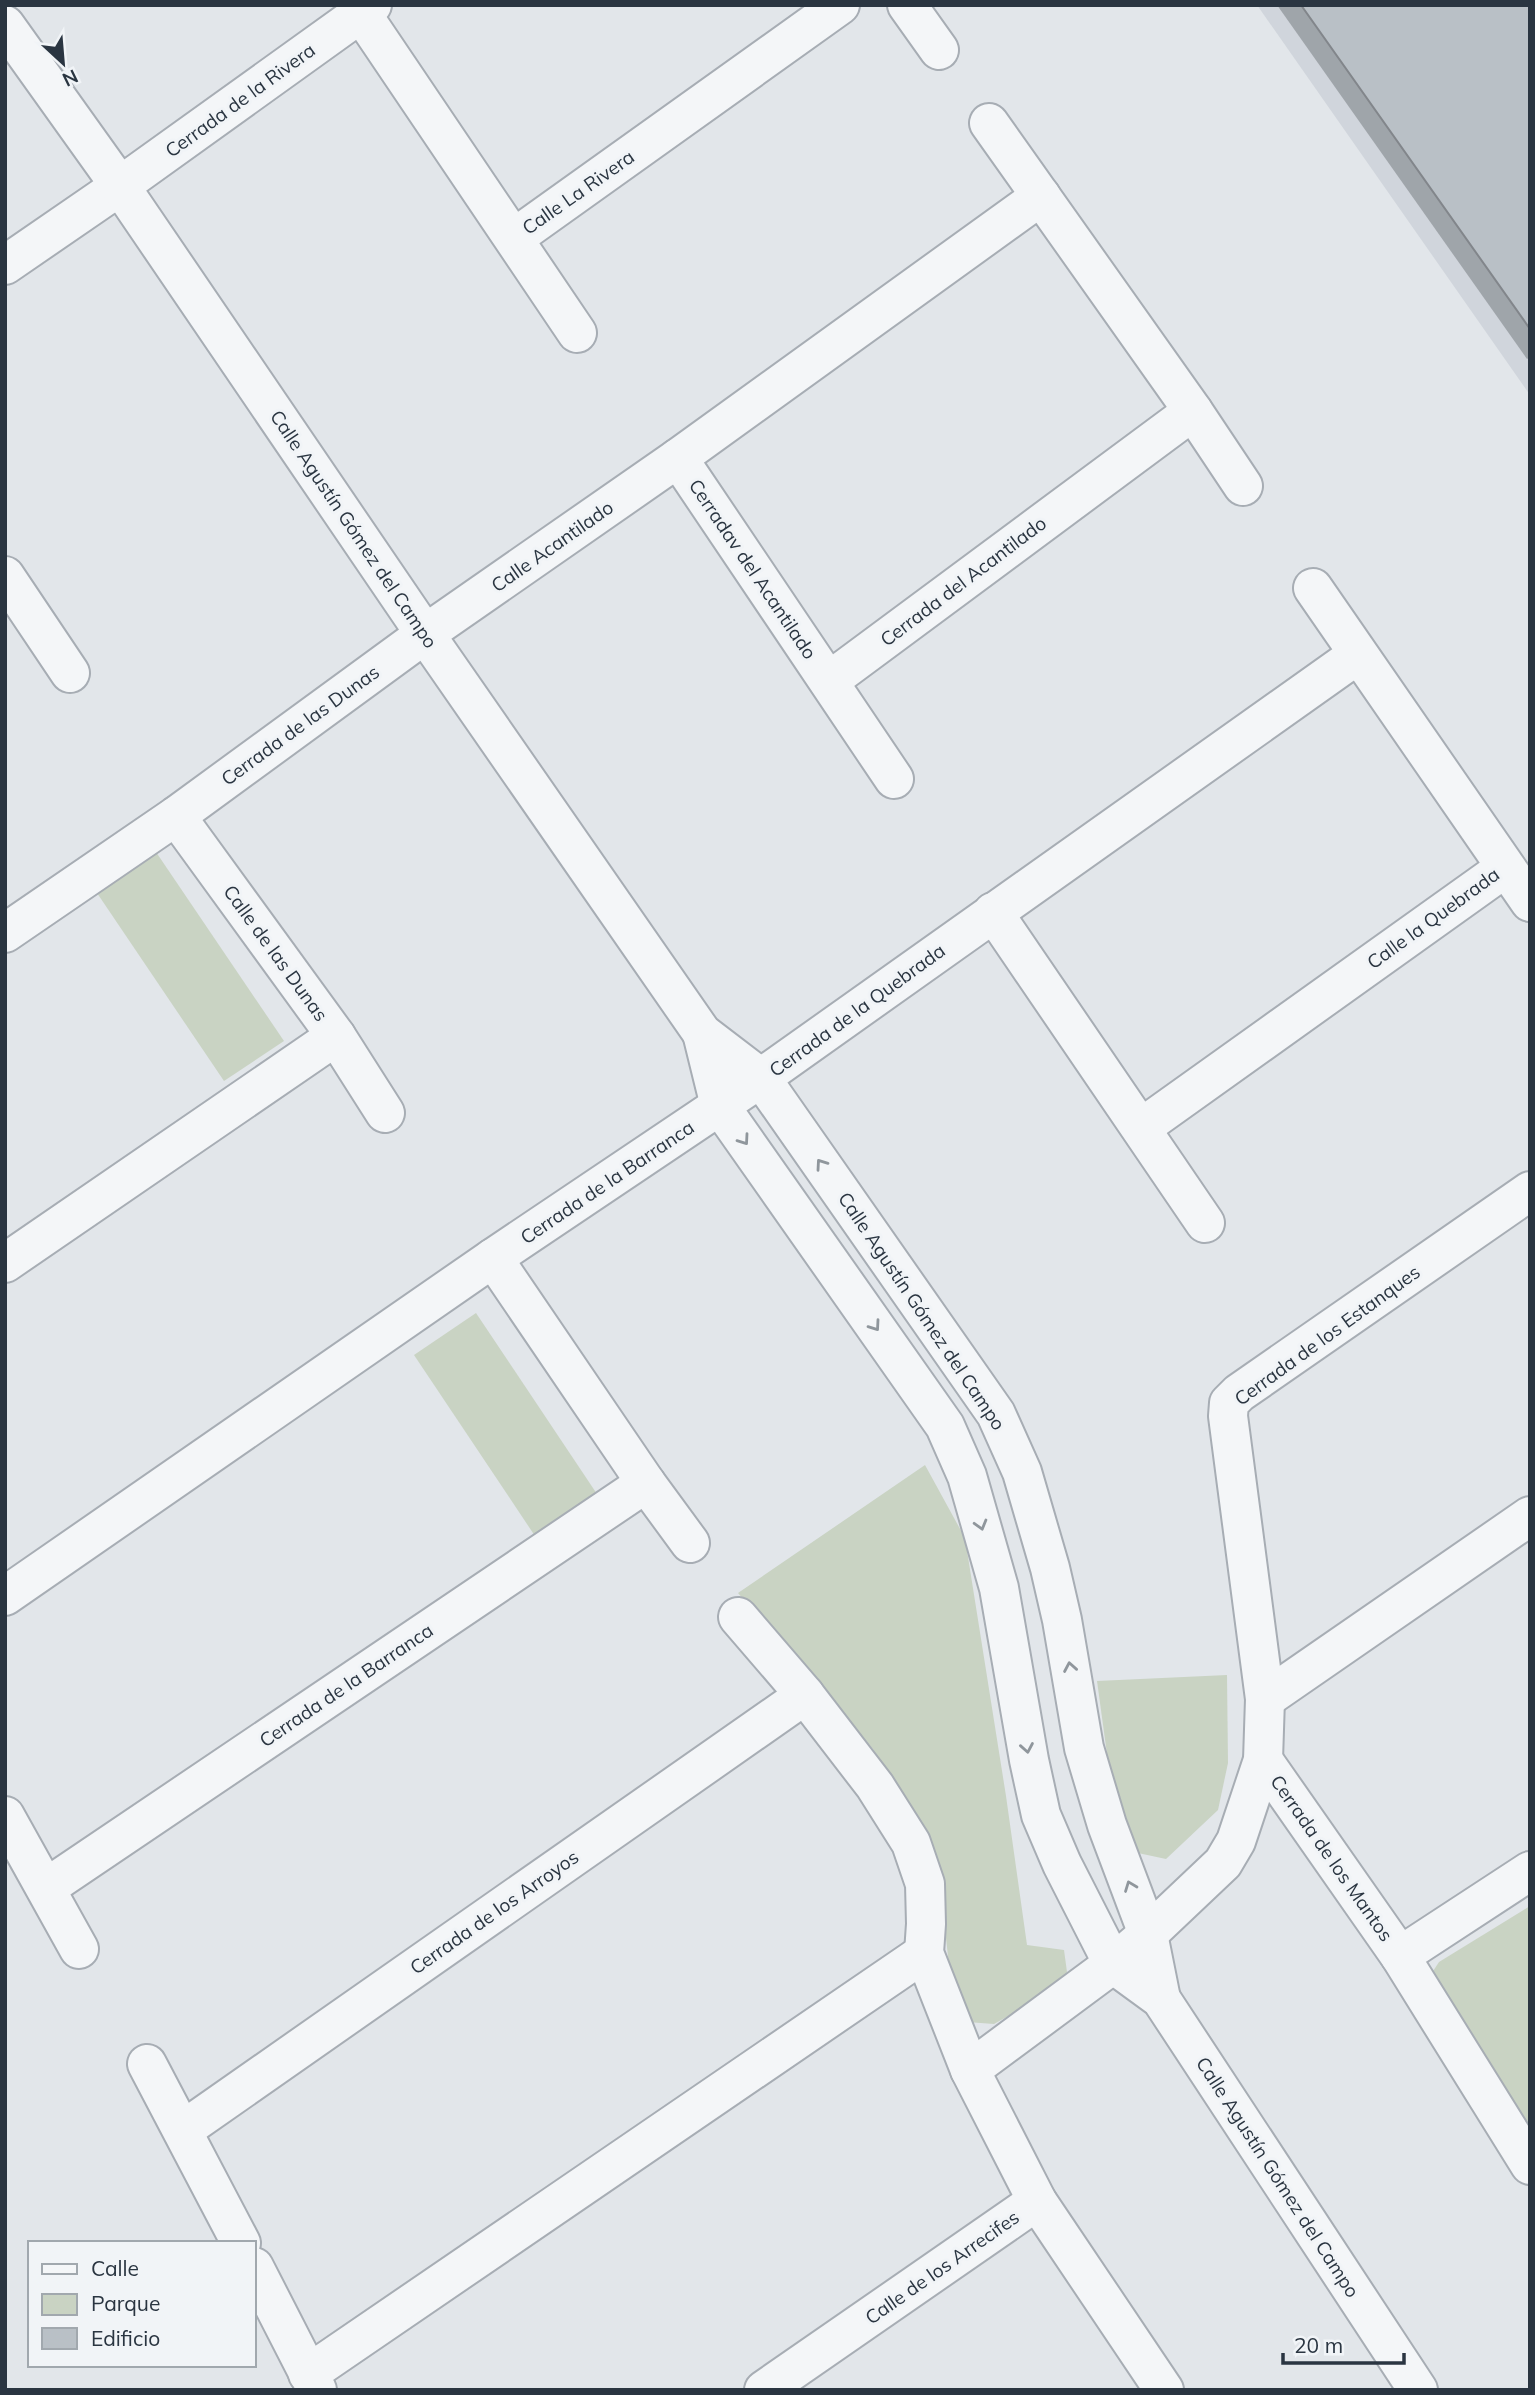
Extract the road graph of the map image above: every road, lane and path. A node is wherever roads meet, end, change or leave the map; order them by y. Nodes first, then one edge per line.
1 (840, 5) edge
2 (907, 5) edge
3 (366, 9) edge
4 (5, 25) edge
5 (939, 50) dead end
6 (989, 123) dead end
7 (120, 186) junction
8 (1041, 196) junction
9 (514, 238) junction
10 (5, 265) edge
11 (577, 333) dead end
12 (1193, 411) junction
13 (678, 458) junction
14 (1244, 486) dead end
15 (7, 582) edge
16 (1312, 588) dead end
17 (425, 634) junction
18 (1357, 655) junction
19 (70, 673) dead end
20 (829, 681) junction
21 (894, 779) dead end
22 (176, 816) junction
23 (1504, 868) junction
24 (1530, 902) edge
25 (993, 912) junction
26 (5, 933) edge
27 (702, 1032) junction
28 (336, 1036) junction
29 (761, 1078) junction
30 (720, 1105) junction
31 (385, 1113) dead end
32 (1141, 1128) junction
33 (1530, 1191) edge
34 (1205, 1223) dead end
35 (494, 1258) junction
36 (5, 1263) edge
37 (646, 1483) junction
38 (1530, 1516) edge
39 (690, 1543) dead end
40 (1050, 1568) junction
41 (999, 1588) junction
42 (5, 1596) edge
43 (737, 1617) dead end
44 (805, 1695) junction
45 (1265, 1699) junction
46 (1263, 1760) junction
47 (5, 1816) edge
48 (1530, 1871) edge
49 (46, 1888) junction
50 (1148, 1934) junction
51 (79, 1949) dead end
52 (924, 1953) junction
53 (1400, 1956) junction
54 (1113, 1964) junction
55 (1161, 1999) junction
56 (147, 2064) dead end
57 (970, 2070) junction
58 (183, 2130) junction
59 (1530, 2165) edge
60 (1037, 2201) junction
61 (240, 2241) edge
62 (256, 2271) edge
63 (312, 2382) edge
64 (764, 2390) edge
65 (1164, 2390) edge
66 (1418, 2390) edge

1 - 9 street, Calle La Rivera
2 - 5 street
3 - 7 street, Cerrada de la Rivera
3 - 9 street, Calle La Rivera
4 - 7 street, Calle Agustín Gómez del Campo
6 - 8 street
7 - 10 street, Cerrada de la Rivera
7 - 17 street, Calle Agustín Gómez del Campo
8 - 12 street
8 - 13 street
9 - 11 street
12 - 14 street
12 - 20 street, Cerrada del Acantilado
13 - 17 street, Calle Acantilado
13 - 20 street, Cerradav del Acantilado
15 - 19 street
16 - 18 street
17 - 22 street, Cerrada de las Dunas
17 - 27 street, Calle Agustín Gómez del Campo
18 - 23 street, Calle la Quebrada
18 - 25 street
20 - 21 street
22 - 26 street
22 - 28 street, Calle de las Dunas
23 - 24 street
23 - 32 street, Calle la Quebrada
25 - 29 street, Cerrada de la Quebrada
25 - 32 street
27 - 29 street, Calle Agustín Gómez del Campo
27 - 30 street, Calle Agustín Gómez del Campo
28 - 31 street
28 - 36 street, Calle de las Dunas
29 - 30 street, Cerrada de la Quebrada
40 -> 29 street, Calle Agustín Gómez del Campo
30 - 35 street, Cerrada de la Barranca
30 -> 41 street, Calle Agustín Gómez del Campo
32 - 34 street
33 - 45 street, Cerrada de los Estanques
35 - 37 street
35 - 42 street, Cerrada de la Barranca
37 - 39 street
37 - 49 street, Cerrada de la Barranca
38 - 45 street
40 - 41 street
50 -> 40 street, Calle Agustín Gómez del Campo
41 -> 54 street, Calle Agustín Gómez del Campo
43 - 44 street
44 - 52 street
44 - 58 street, Cerrada de los Arroyos
45 - 46 street, Cerrada de los Estanques
46 - 50 street, Cerrada de los Estanques
46 - 53 street, Cerrada de los Mantos
47 - 49 street
48 - 53 street, Cerrada de los Mantos
49 - 51 street
50 - 54 street, Cerrada de los Estanques
50 - 55 street, Calle Agustín Gómez del Campo
52 - 57 street
52 - 63 street
53 - 59 street, Cerrada de los Mantos
54 - 55 street, Calle Agustín Gómez del Campo
54 - 57 street, Cerrada de los Estanques
55 - 66 street, Calle Agustín Gómez del Campo
56 - 58 street
57 - 60 street
58 - 61 street
60 - 64 street, Calle de los Arrecifes
60 - 65 street, Calle de los Arrecifes
62 - 63 street

